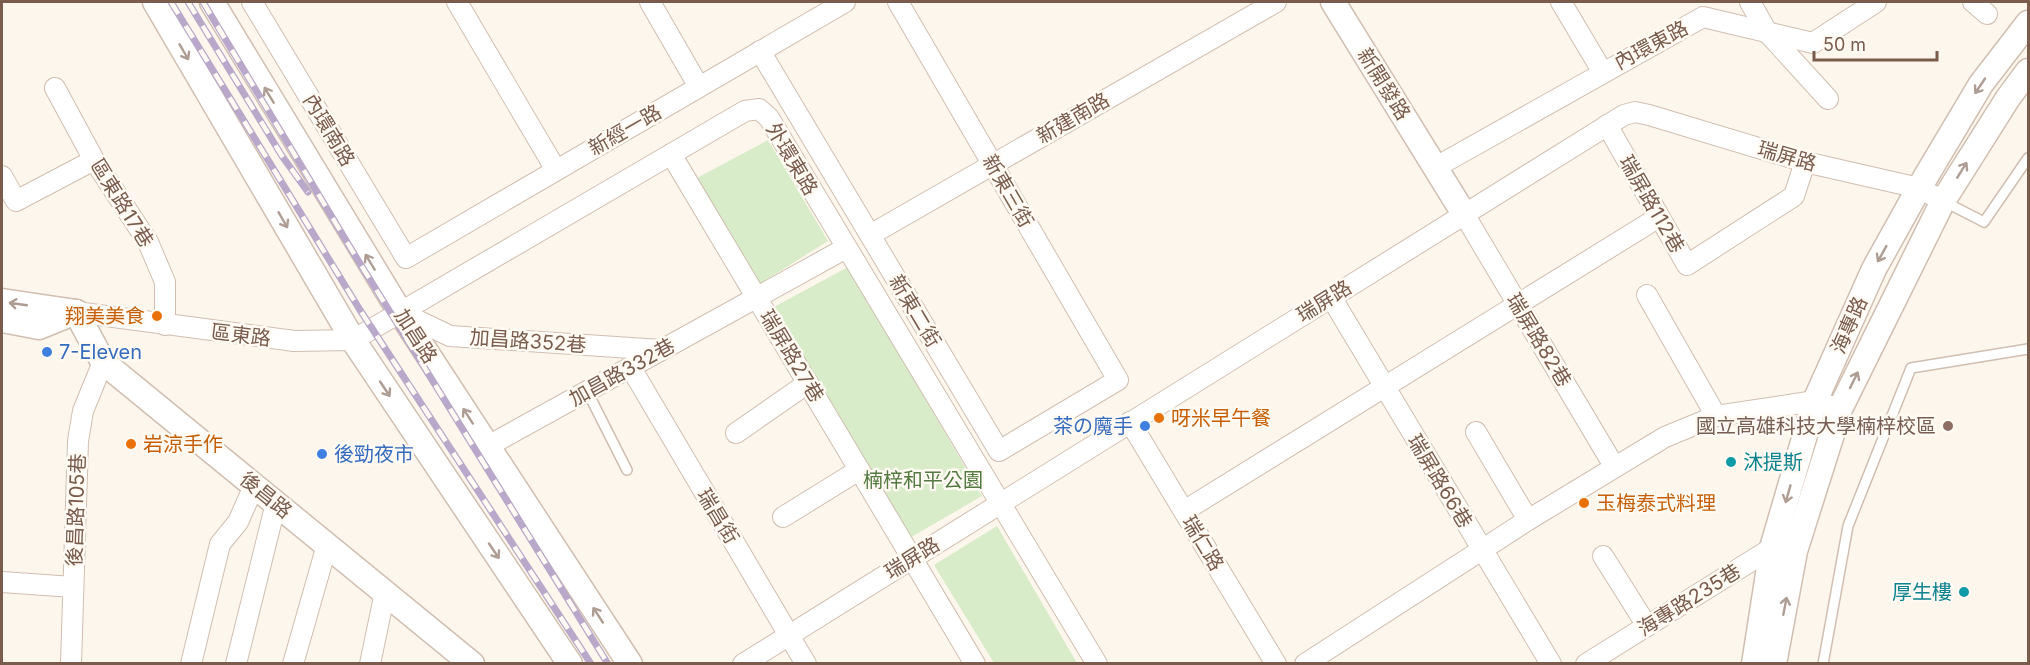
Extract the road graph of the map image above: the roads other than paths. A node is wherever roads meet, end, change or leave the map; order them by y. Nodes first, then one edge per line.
1 (155, 2) edge
2 (212, 2) edge
3 (252, 2) edge
4 (458, 2) edge
5 (650, 2) edge
6 (845, 2) edge
7 (898, 2) edge
8 (1276, 2) edge
9 (1333, 2) edge
10 (1561, 2) edge
11 (1750, 2) edge
12 (1876, 2) edge
13 (2028, 23) edge
14 (1767, 32) junction
15 (760, 51) junction
16 (1602, 71) junction
17 (2028, 71) edge
18 (699, 87) junction
19 (56, 88) dead end
20 (1828, 99) dead end
21 (1607, 125) junction
22 (671, 154) junction
23 (2028, 158) edge
24 (94, 160) junction
25 (1804, 162) junction
26 (993, 165) junction
27 (1436, 167) junction
28 (556, 170) junction
29 (2, 176) edge
30 (1919, 188) junction
31 (1943, 201) junction
32 (1464, 214) junction
33 (1659, 217) junction
34 (870, 235) junction
35 (846, 248) junction
36 (406, 258) joint
37 (1647, 295) dead end
38 (1331, 297) junction
39 (757, 298) junction
40 (2, 301) edge
41 (1518, 304) junction
42 (75, 312) junction
43 (400, 312) junction
44 (2, 320) edge
45 (165, 325) junction
46 (353, 340) junction
47 (2028, 349) edge
48 (661, 350) junction
49 (103, 362) junction
50 (631, 368) junction
51 (1118, 380) joint
52 (807, 383) junction
53 (1386, 388) junction
54 (587, 391) junction
55 (1815, 401) junction
56 (1840, 409) junction
57 (1716, 416) junction
58 (1130, 422) junction
59 (1476, 432) dead end
60 (736, 433) dead end
61 (488, 446) junction
62 (1614, 466) junction
63 (627, 470) dead end
64 (859, 470) junction
65 (254, 486) junction
66 (1000, 503) junction
67 (276, 504) junction
68 (1184, 512) junction
69 (783, 517) dead end
70 (1528, 520) junction
71 (327, 545) junction
72 (1481, 549) junction
73 (1784, 549) junction
74 (1603, 556) dead end
75 (912, 558) junction
76 (2, 582) edge
77 (73, 587) junction
78 (385, 592) junction
79 (1647, 626) junction
80 (789, 635) junction
81 (1273, 662) edge
82 (71, 663) edge
83 (190, 663) edge
84 (236, 663) edge
85 (293, 663) edge
86 (370, 663) edge
87 (472, 663) edge
88 (570, 663) edge
89 (630, 663) edge
90 (743, 663) edge
91 (806, 663) edge
92 (975, 663) edge
93 (1097, 663) edge
94 (1305, 663) edge
95 (1551, 663) edge
96 (1586, 663) edge
97 (1754, 663) edge
98 (1774, 663) edge
99 (1823, 663) edge

1 -> 46 street
43 -> 2 street, 加昌路
3 - 36 street, 內環南路
4 - 28 street
5 - 18 street
6 - 15 street, 新經一路
7 - 26 street, 新東三街
8 - 26 street, 新建南路
9 - 27 street, 新開發路
10 - 16 street
11 - 14 street
12 - 14 street, 內環東路
13 -> 30 street, 海專路
14 - 16 street, 內環東路
14 - 20 street
15 - 18 street, 新經一路
15 - 34 street, 新東二街
16 - 27 street, 內環東路
31 -> 17 street, 海專路
18 - 28 street, 新經一路
19 - 24 street, 區東路17巷
21 - 25 street, 瑞屏路
21 - 32 street, 瑞屏路
21 - 33 street, 瑞屏路112巷
22 - 35 street, 外環東路
22 - 39 street, 瑞屏路27巷
22 - 43 street, 外環東路
23 - 31 lane
24 - 29 street
24 - 45 street, 區東路17巷
25 - 30 street, 瑞屏路
25 - 33 street, 瑞屏路112巷
26 - 34 street, 新建南路
26 - 51 street, 新東三街
27 - 32 street, 新開發路
28 - 36 street, 新經一路
30 - 31 street, 瑞屏路
30 -> 55 street, 海專路
56 -> 31 street, 海專路
32 - 38 street, 瑞屏路
32 - 41 street, 瑞屏路82巷
33 - 41 street
34 - 51 street, 新東二街
35 - 39 street
35 - 66 street, 外環東路
37 - 57 street
38 - 53 street, 瑞屏路66巷
38 - 58 street, 瑞屏路
39 - 48 street, 加昌路332巷
39 - 52 street, 瑞屏路27巷
42 -> 40 street
41 - 53 street
41 - 62 street, 瑞屏路82巷
42 - 44 street
42 - 45 street, 區東路
42 - 49 street, 後昌路
43 - 46 street, 區東路
43 - 48 street, 加昌路352巷
61 -> 43 street, 加昌路
45 - 46 street, 區東路
46 -> 88 street
47 - 99 lane
48 - 50 street, 加昌路332巷
49 - 65 street, 後昌路
49 - 77 street, 後昌路105巷
50 - 54 street, 加昌路332巷
50 - 80 street, 瑞昌街
52 - 60 street
52 - 64 street, 瑞屏路27巷
53 - 68 street
53 - 72 street, 瑞屏路66巷
54 - 61 street, 加昌路332巷
54 - 63 lane
55 - 56 street
55 - 57 street
55 -> 73 street, 海專路
56 - 73 street, 海專路
57 - 62 street
58 - 66 street, 瑞屏路
58 - 68 street, 瑞仁路
59 - 70 street
89 -> 61 street, 加昌路
62 - 70 street
64 - 69 street
64 - 75 street, 瑞屏路27巷
65 - 67 street, 後昌路
65 - 83 street
66 - 75 street, 瑞屏路
66 - 93 street, 外環東路
67 - 71 street, 後昌路
67 - 84 street
68 - 81 street, 瑞仁路
70 - 72 street
71 - 78 street, 後昌路
71 - 85 street
72 - 94 street
72 - 95 street, 瑞屏路66巷
73 - 79 street, 海專路235巷
73 - 97 street, 海專路
98 -> 73 street, 海專路
74 - 79 street
75 - 80 street, 瑞屏路
75 - 92 street, 瑞屏路27巷
76 - 77 street
77 - 82 street, 後昌路105巷
78 - 86 street
78 - 87 street, 後昌路
79 - 96 street, 海專路235巷
80 - 90 street, 瑞屏路
80 - 91 street, 瑞昌街

